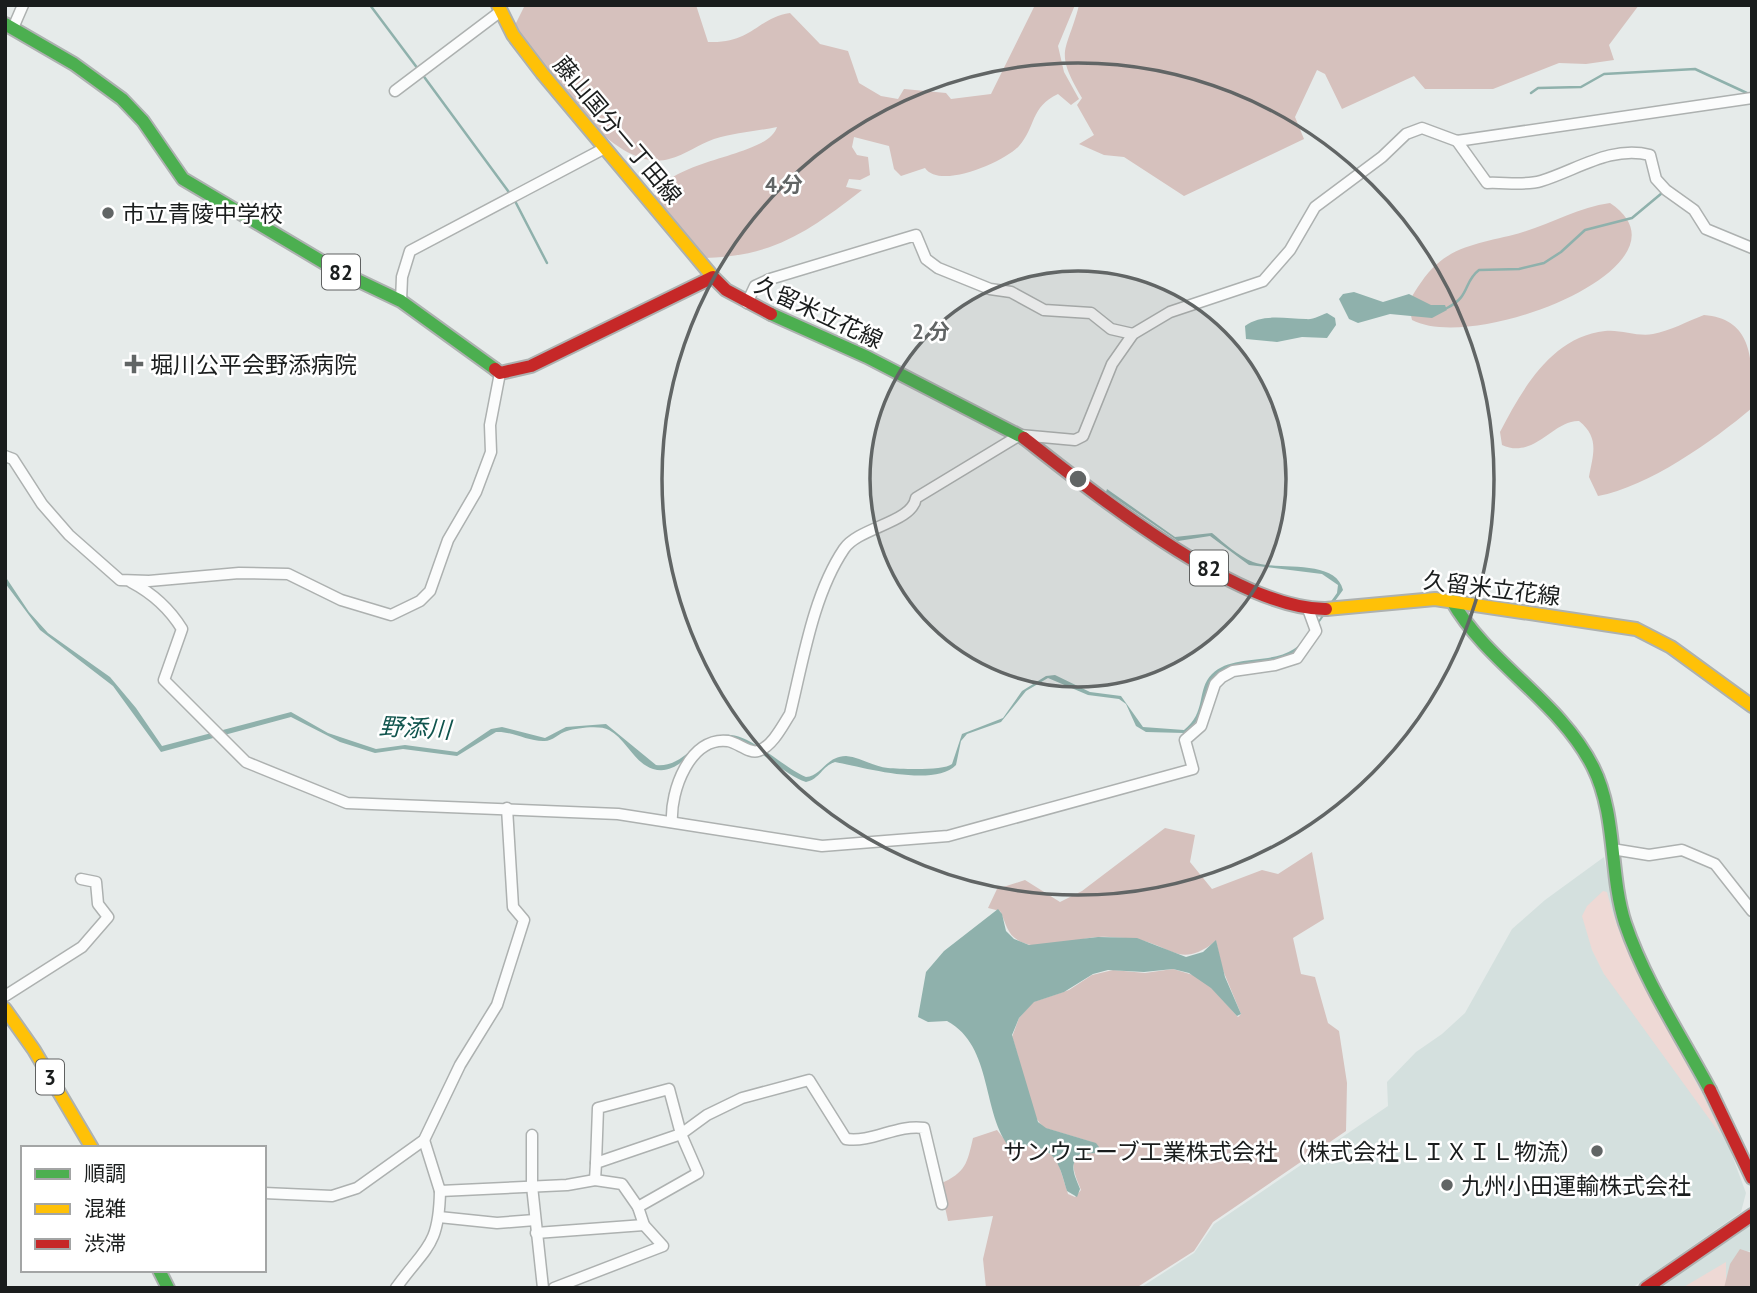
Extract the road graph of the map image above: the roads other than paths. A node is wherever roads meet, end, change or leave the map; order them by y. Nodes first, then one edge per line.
1 (23, 5) edge
2 (500, 8) edge
3 (9, 26) edge
4 (395, 91) dead end
5 (1752, 99) edge
6 (1457, 141) junction
7 (605, 148) junction
8 (1752, 248) edge
9 (713, 277) junction
10 (401, 301) junction
11 (747, 303) junction
12 (1133, 334) junction
13 (500, 373) junction
14 (1020, 435) junction
15 (5, 456) edge
16 (131, 582) junction
17 (1452, 601) junction
18 (1308, 609) junction
19 (1752, 706) edge
20 (508, 808) junction
21 (672, 821) junction
22 (1612, 849) junction
23 (81, 879) dead end
24 (1752, 911) edge
25 (5, 996) edge
26 (7, 1019) edge
27 (681, 1134) junction
28 (532, 1135) dead end
29 (424, 1140) junction
30 (91, 1146) edge
31 (596, 1163) junction
32 (1752, 1178) edge
33 (595, 1180) junction
34 (532, 1186) junction
35 (440, 1191) junction
36 (266, 1193) edge
37 (942, 1204) dead end
38 (638, 1207) junction
39 (1752, 1215) edge
40 (439, 1217) junction
41 (535, 1220) junction
42 (643, 1225) junction
43 (536, 1233) junction
44 (160, 1272) edge
45 (168, 1288) edge
46 (396, 1288) edge
47 (543, 1288) edge
48 (554, 1288) edge
49 (1646, 1288) edge

1 - 3 street
2 - 4 street
2 - 7 main road, 藤山国分一丁田線
3 - 10 main road, 82
5 - 6 street
6 - 8 street
6 - 12 street
7 - 9 main road, 藤山国分一丁田線
7 - 10 street
9 - 11 main road, 久留米立花線 / 82
9 - 13 main road
10 - 13 main road, 82
11 - 12 street
11 - 14 main road, 久留米立花線 / 82
12 - 14 street
13 - 16 street
14 - 18 main road, 久留米立花線 / 82
14 - 21 street
15 - 16 street
16 - 20 street
17 - 18 main road, 久留米立花線 / 82
17 - 19 main road, 久留米立花線 / 82
17 - 22 main road
18 - 21 street
20 - 21 street
20 - 29 street
22 - 24 street
22 - 32 main road
23 - 25 street
26 - 30 main road, 3
27 - 31 street
27 - 31 street
27 - 37 street
27 - 38 street
28 - 34 street
29 - 35 street
29 - 36 street
31 - 33 street
33 - 34 street
33 - 38 street
34 - 35 street
34 - 41 street
35 - 40 street
38 - 42 street
39 - 49 main road
40 - 41 street
40 - 46 street
41 - 43 street
42 - 43 street
42 - 48 street
43 - 47 street
44 - 45 main road

